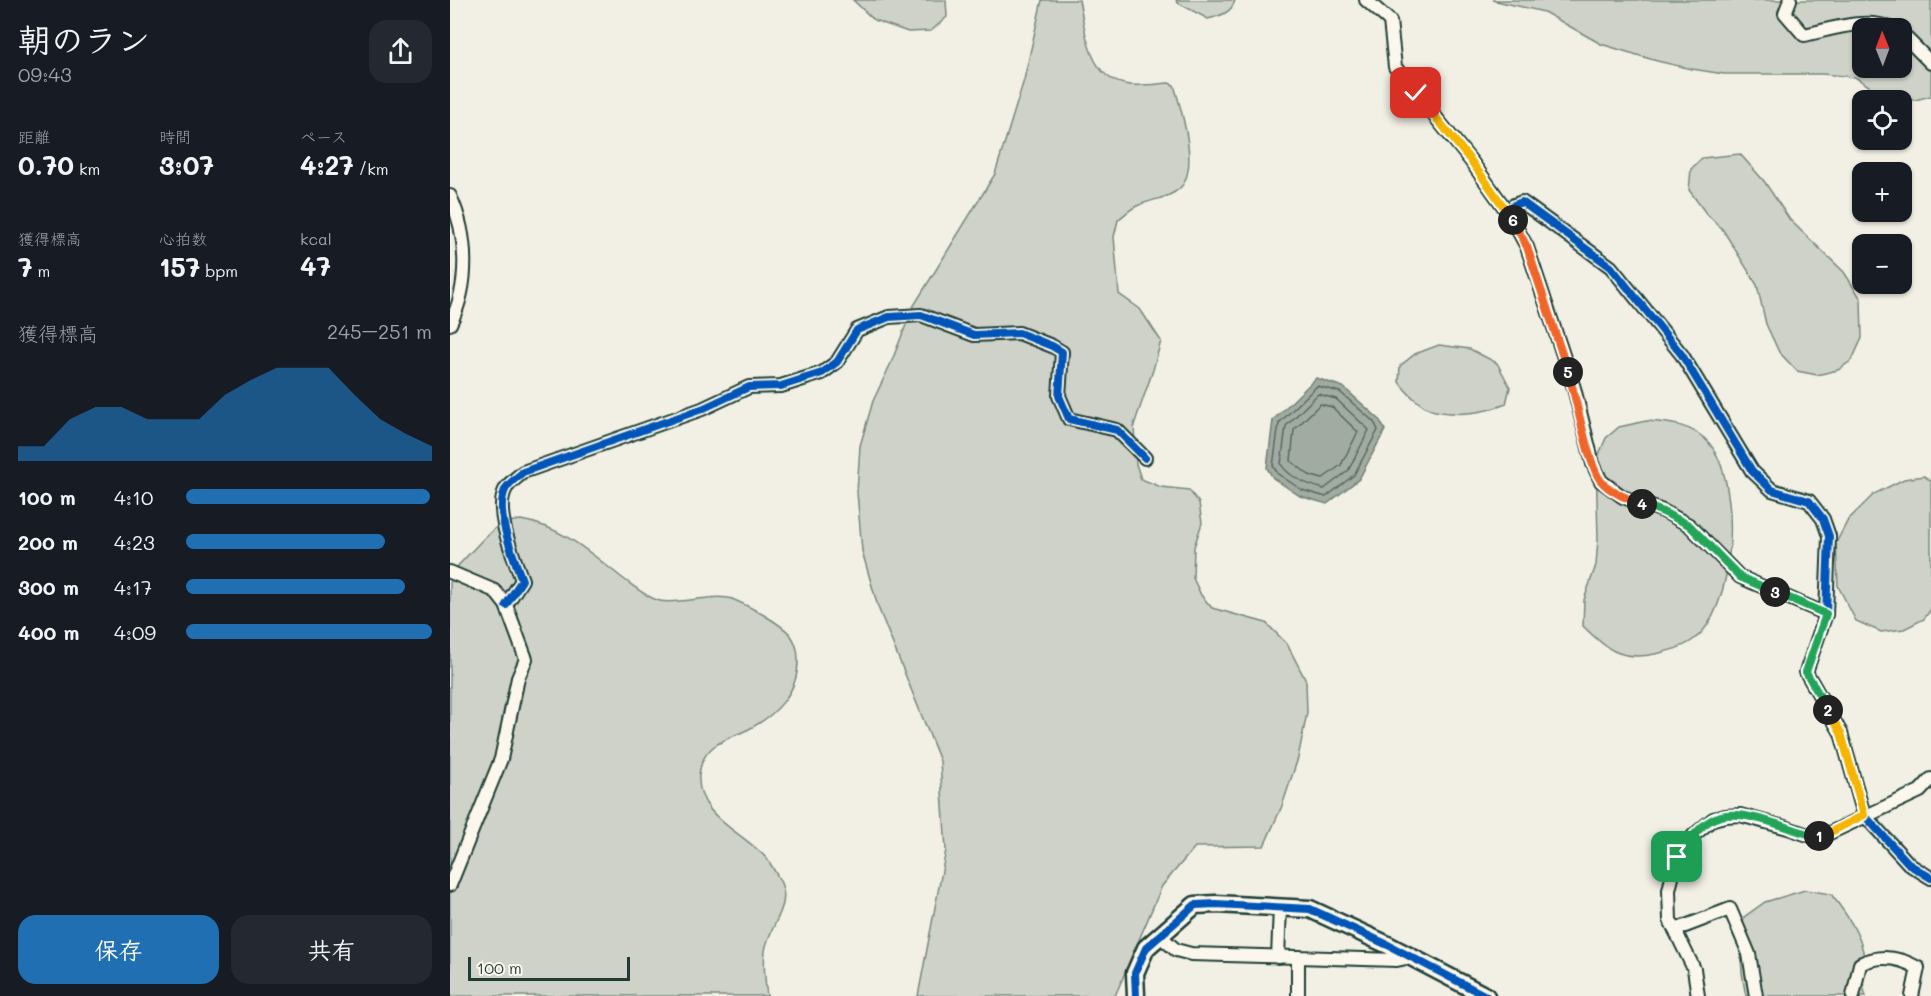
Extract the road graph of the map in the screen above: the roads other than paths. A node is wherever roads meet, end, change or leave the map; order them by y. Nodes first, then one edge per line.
1 (1366, 0) edge
2 (1790, 0) edge
3 (1852, 26) edge
4 (1912, 44) edge
5 (1931, 63) edge
6 (450, 196) edge
7 (1509, 214) junction
8 (450, 324) edge
9 (1145, 458) dead end
10 (450, 572) edge
11 (506, 604) junction
12 (1826, 614) junction
13 (1931, 779) edge
14 (1864, 815) junction
15 (1931, 878) edge
16 (450, 885) edge
17 (1280, 907) junction
18 (1675, 930) junction
19 (1160, 936) junction
20 (1278, 957) junction
21 (1298, 957) junction
22 (1411, 957) junction
23 (1136, 996) edge
24 (1298, 996) edge
25 (1485, 996) edge
26 (1698, 996) edge
27 (1756, 996) edge
28 (1852, 996) edge
29 (1912, 996) edge

1 - 7 street
2 - 3 street
4 - 5 street
6 - 8 street
7 - 12 street
7 - 12 street
9 - 11 street
10 - 11 street
11 - 16 street
12 - 14 street
13 - 14 street
14 - 15 street
14 - 18 street
17 - 19 street
17 - 20 street
17 - 22 street
18 - 26 street
18 - 27 street
19 - 20 street
19 - 23 street
20 - 21 street
21 - 22 street
21 - 24 street
22 - 25 street
28 - 29 street

